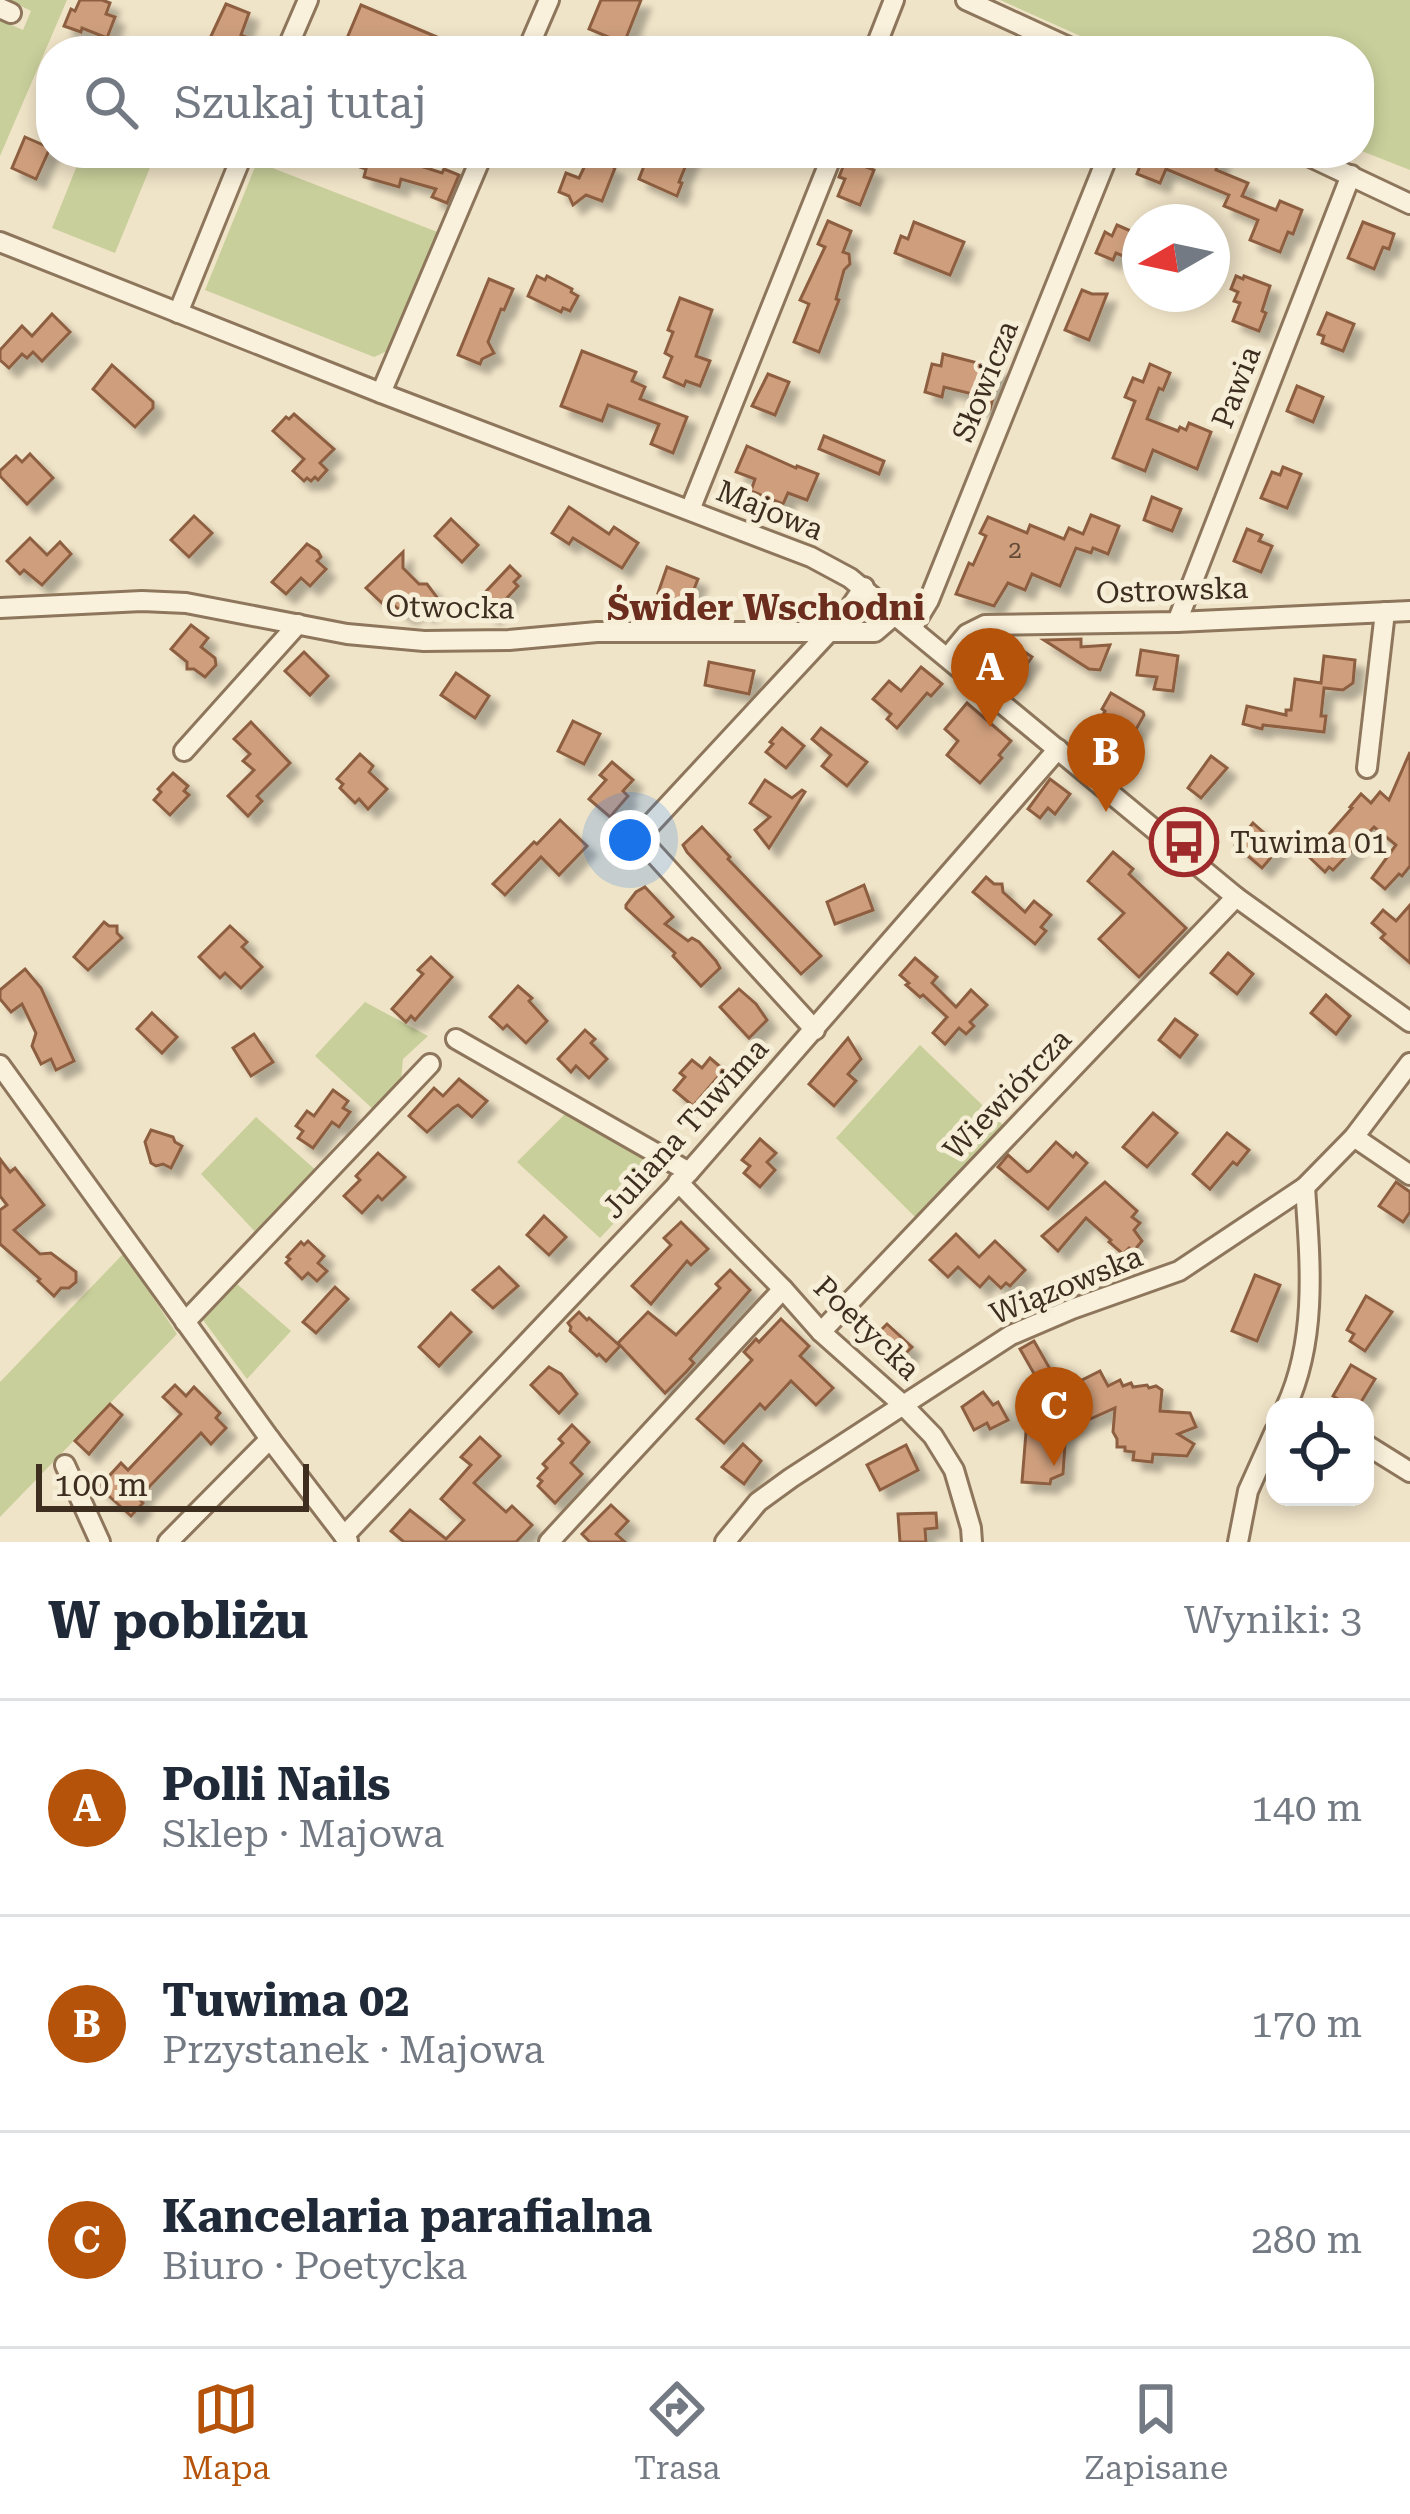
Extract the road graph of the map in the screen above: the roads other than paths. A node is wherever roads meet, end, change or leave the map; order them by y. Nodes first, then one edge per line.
1 (308, 0) edge
2 (549, 0) edge
3 (894, 0) edge
4 (966, 0) edge
5 (292, 36) edge
6 (533, 36) edge
7 (880, 36) edge
8 (1044, 36) edge
9 (237, 168) edge
10 (477, 168) edge
11 (826, 168) edge
12 (1102, 168) edge
13 (1336, 168) edge
14 (1352, 175) junction
15 (1410, 204) edge
16 (0, 242) edge
17 (178, 313) junction
18 (381, 393) junction
19 (690, 510) junction
20 (864, 587) junction
21 (0, 608) edge
22 (1410, 611) edge
23 (1385, 612) junction
24 (896, 614) junction
25 (1177, 622) junction
26 (298, 624) junction
27 (912, 628) junction
28 (832, 632) junction
29 (948, 657) junction
30 (1058, 749) junction
31 (184, 751) dead end
32 (1367, 768) dead end
33 (648, 847) dead end
34 (622, 855) dead end
35 (1236, 897) junction
36 (1410, 1022) edge
37 (814, 1030) junction
38 (456, 1039) dead end
39 (1410, 1063) edge
40 (430, 1064) dead end
41 (0, 1065) edge
42 (1354, 1137) junction
43 (1410, 1174) edge
44 (684, 1177) junction
45 (1305, 1186) junction
46 (783, 1289) junction
47 (185, 1322) junction
48 (821, 1332) junction
49 (1295, 1398) edge
50 (902, 1403) junction
51 (270, 1439) junction
52 (1374, 1450) edge
53 (1266, 1452) edge
54 (65, 1465) dead end
55 (1410, 1472) edge
56 (346, 1539) edge
57 (100, 1542) edge
58 (169, 1542) edge
59 (549, 1542) edge
60 (725, 1542) edge
61 (972, 1542) edge
62 (1238, 1542) edge

1 - 5 street
2 - 6 street
3 - 7 street
4 - 8 street
9 - 17 street
10 - 18 street
11 - 19 street
12 - 27 street, Słowicza
13 - 14 street
14 - 15 street
14 - 25 street, Pawia
16 - 17 street, Majowa
17 - 18 street, Majowa
18 - 19 street, Majowa
19 - 20 street, Majowa
20 - 24 street, Majowa
20 - 28 street
21 - 26 street, Otwocka
22 - 23 street, Ostrowska
23 - 25 street, Ostrowska
23 - 32 street
24 - 27 street, Majowa
24 - 28 street, Otwocka
25 - 29 street, Ostrowska
26 - 28 street, Otwocka
26 - 31 street
27 - 29 street, Majowa
28 - 34 street
29 - 30 street, Majowa
30 - 35 street, Majowa
30 - 37 street, Juliana Tuwima
33 - 37 street
35 - 36 street, Majowa
35 - 48 street, Wiewiórcza
37 - 44 street, Juliana Tuwima
38 - 44 street, Poetycka
39 - 42 street, Wiązowska
40 - 47 street
41 - 47 street
42 - 43 street
42 - 45 street, Wiązowska
44 - 46 street, Poetycka
44 - 56 street, Juliana Tuwima
45 - 49 street
45 - 50 street, Wiązowska
46 - 48 street, Poetycka
46 - 59 street
47 - 51 street
48 - 50 street, Poetycka
50 - 60 street, Wiązowska
50 - 61 street, Poetycka
51 - 56 street
51 - 58 street
52 - 55 street
53 - 62 street
54 - 57 street

